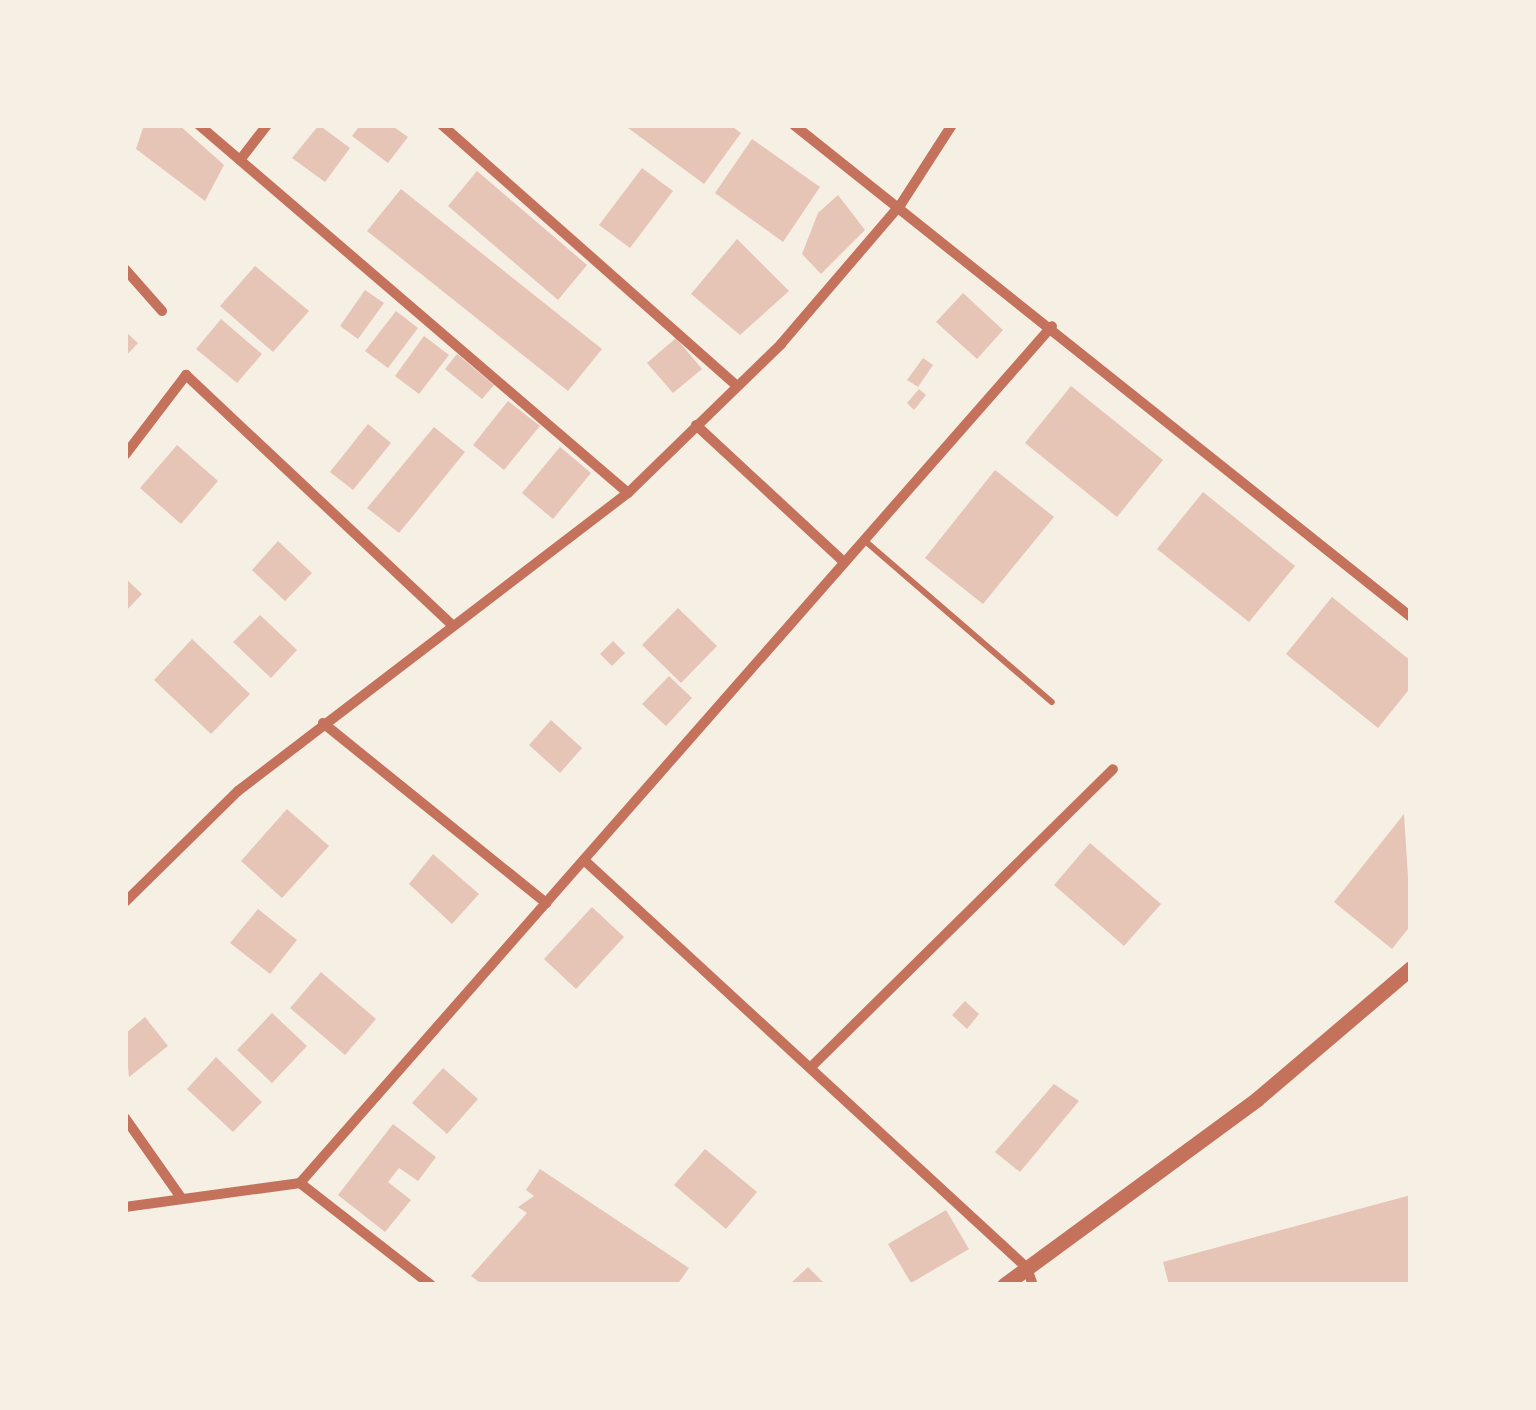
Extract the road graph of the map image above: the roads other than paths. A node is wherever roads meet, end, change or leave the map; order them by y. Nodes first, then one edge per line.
1 (199, 125) edge
2 (266, 125) edge
3 (442, 125) edge
4 (794, 125) edge
5 (952, 125) edge
6 (240, 160) junction
7 (901, 204) junction
8 (125, 270) edge
9 (162, 311) dead end
10 (1052, 326) junction
11 (740, 381) junction
12 (125, 454) edge
13 (628, 493) junction
14 (862, 539) junction
15 (843, 561) junction
16 (1411, 617) edge
17 (450, 623) junction
18 (1052, 702) dead end
19 (324, 723) junction
20 (1113, 769) dead end
21 (584, 860) junction
22 (125, 902) edge
23 (546, 903) junction
24 (1411, 968) edge
25 (811, 1067) junction
26 (125, 1118) edge
27 (300, 1183) junction
28 (182, 1199) junction
29 (125, 1207) edge
30 (1026, 1268) junction
31 (431, 1285) edge
32 (1004, 1285) edge
33 (1033, 1285) edge

1 - 6 street
2 - 6 street
3 - 11 street
4 - 7 street
5 - 7 street
6 - 13 street
7 - 10 street
7 - 11 street
8 - 9 street
10 - 14 street
10 - 16 street
11 - 13 street
11 - 15 street
12 - 17 street
13 - 17 street
14 - 15 street
14 - 18 lane
15 - 21 street
17 - 19 street
19 - 22 street
19 - 23 street
20 - 25 street
21 - 23 street
21 - 25 street
23 - 27 street
24 - 30 street
25 - 30 street
26 - 28 street
27 - 28 street
27 - 31 street
28 - 29 street
30 - 32 street
30 - 33 street

